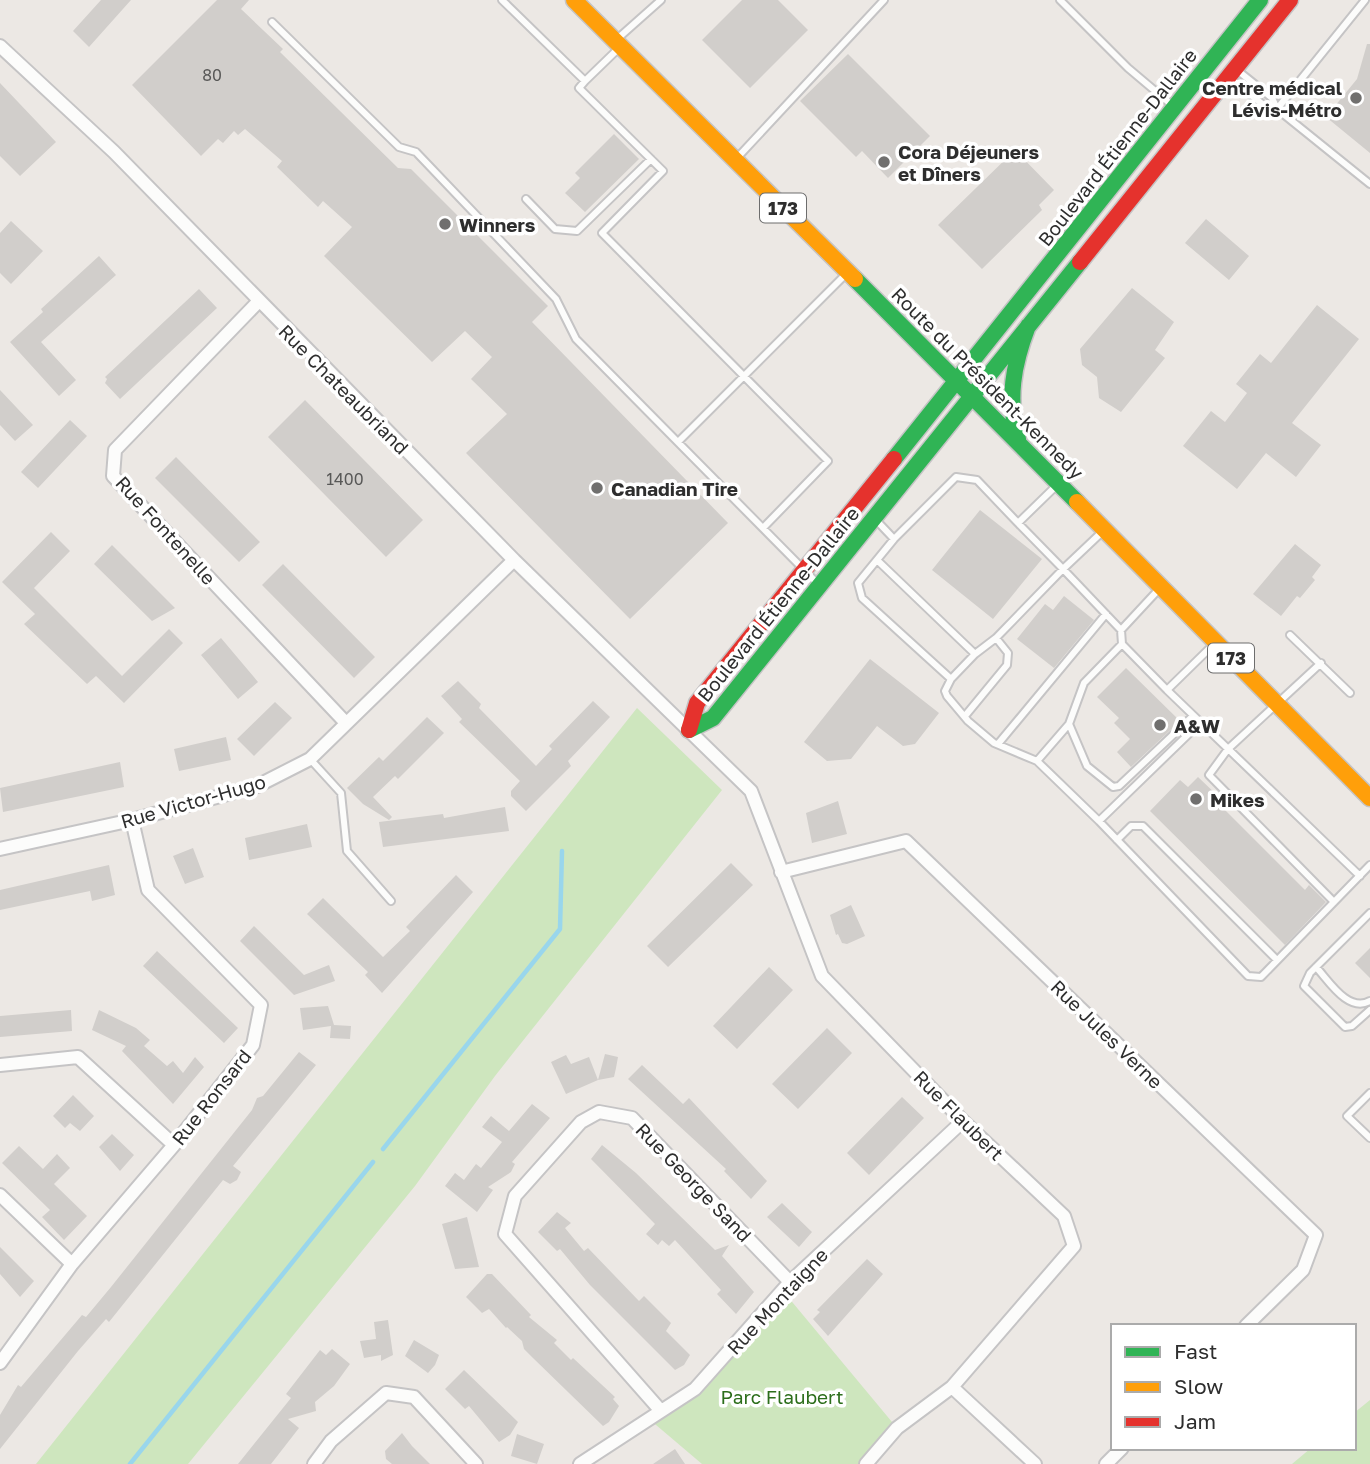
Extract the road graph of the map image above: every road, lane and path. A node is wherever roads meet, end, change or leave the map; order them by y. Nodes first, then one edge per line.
1 (502, 0) edge
2 (574, 0) edge
3 (661, 0) edge
4 (884, 0) edge
5 (1060, 0) edge
6 (1259, 0) edge
7 (1290, 0) edge
8 (1365, 0) edge
9 (272, 22) dead end
10 (617, 43) junction
11 (0, 47) edge
12 (1232, 73) junction
13 (585, 81) junction
14 (1175, 108) junction
15 (1277, 109) junction
16 (651, 159) junction
17 (735, 160) junction
18 (1370, 184) edge
19 (526, 199) dead end
20 (848, 272) junction
21 (258, 302) junction
22 (1028, 326) junction
23 (744, 376) junction
24 (957, 380) junction
25 (973, 396) junction
26 (678, 442) junction
27 (1020, 443) junction
28 (1059, 483) junction
29 (874, 519) junction
30 (1017, 523) junction
31 (763, 528) junction
32 (1104, 530) junction
33 (894, 539) junction
34 (514, 560) junction
35 (877, 560) junction
36 (804, 569) junction
37 (1063, 569) junction
38 (820, 586) junction
39 (1161, 587) junction
40 (1106, 614) junction
41 (1121, 630) junction
42 (1290, 635) dead end
43 (996, 638) junction
44 (1216, 642) junction
45 (1122, 644) junction
46 (975, 654) junction
47 (1321, 663) junction
48 (951, 679) junction
49 (1167, 690) junction
50 (1350, 692) dead end
51 (1278, 705) junction
52 (965, 716) junction
53 (1192, 716) junction
54 (346, 723) junction
55 (1200, 723) junction
56 (1069, 724) junction
57 (689, 730) junction
58 (998, 744) junction
59 (1228, 750) junction
60 (310, 759) junction
61 (1037, 761) junction
62 (1370, 798) edge
63 (132, 820) junction
64 (1099, 821) junction
65 (1117, 840) junction
66 (0, 849) edge
67 (1370, 866) edge
68 (781, 872) junction
69 (1360, 876) junction
70 (391, 901) dead end
71 (1334, 902) junction
72 (1370, 913) edge
73 (1277, 961) junction
74 (1316, 967) junction
75 (1370, 1001) edge
76 (1370, 1010) edge
77 (0, 1065) edge
78 (1370, 1093) edge
79 (963, 1121) junction
80 (1370, 1138) edge
81 (174, 1145) junction
82 (0, 1195) edge
83 (72, 1265) junction
84 (790, 1282) junction
85 (1248, 1324) edge
86 (0, 1363) edge
87 (952, 1387) junction
88 (661, 1411) junction
89 (1120, 1450) edge
90 (314, 1464) edge
91 (475, 1464) edge
92 (580, 1464) edge
93 (866, 1464) edge
94 (1035, 1464) edge
95 (1106, 1464) edge

1 - 13 lane
2 - 10 street, Route du Président-Kennedy / 173
3 - 10 lane
4 - 17 lane
5 - 14 lane
6 - 14 street, Boulevard Étienne-Dallaire
7 - 12 street, Boulevard Étienne-Dallaire
8 - 15 lane
9 - 26 lane
10 - 13 lane
10 - 17 street, Route du Président-Kennedy / 173
11 - 21 street, Rue Chateaubriand
12 - 15 lane
12 - 22 street, Boulevard Étienne-Dallaire
13 - 16 lane
14 - 24 street, Boulevard Étienne-Dallaire
15 - 18 lane
16 - 19 lane
16 - 23 lane
17 - 20 street, Route du Président-Kennedy / 173
20 - 23 lane
20 - 24 street, Route du Président-Kennedy / 173
21 - 34 street, Rue Chateaubriand
21 - 54 street, Rue Fontenelle
22 - 25 street, Boulevard Étienne-Dallaire
22 - 27 street
23 - 26 lane
23 - 31 lane
24 - 25 street, Route du Président-Kennedy / 173
24 - 36 street, Boulevard Étienne-Dallaire
25 - 27 street, Route du Président-Kennedy / 173
25 - 29 street, Boulevard Étienne-Dallaire
26 - 31 lane
27 - 28 street, Route du Président-Kennedy / 173
28 - 30 lane
28 - 32 street, Route du Président-Kennedy / 173
29 - 33 lane
29 - 38 street, Boulevard Étienne-Dallaire
30 - 33 lane
30 - 37 lane
31 - 36 lane
32 - 37 lane
32 - 39 street, Route du Président-Kennedy / 173
33 - 35 lane
34 - 54 street, Rue Victor-Hugo
34 - 57 street, Rue Chateaubriand
35 - 46 lane
35 - 48 lane
36 - 38 lane
36 - 57 street, Boulevard Étienne-Dallaire
37 - 40 lane
37 - 43 lane
38 - 57 street, Boulevard Étienne-Dallaire
39 - 41 lane
39 - 44 street, Route du Président-Kennedy / 173
40 - 41 lane
40 - 58 lane
41 - 45 lane
42 - 47 lane
43 - 46 lane
43 - 52 lane
44 - 49 lane
44 - 51 street, Route du Président-Kennedy / 173
45 - 49 lane
45 - 56 lane
46 - 48 lane
47 - 50 lane
47 - 51 lane
48 - 52 lane
49 - 53 lane
51 - 59 lane
51 - 62 street, Route du Président-Kennedy / 173
52 - 58 lane
53 - 55 lane
53 - 56 lane
54 - 60 street, Rue Victor-Hugo
55 - 59 lane
55 - 64 lane
56 - 61 lane
57 - 68 street, Rue Flaubert
58 - 61 lane
59 - 69 lane
59 - 71 lane
60 - 63 street, Rue Victor-Hugo
60 - 70 lane
61 - 64 lane
63 - 66 street, Rue Victor-Hugo
63 - 81 street, Rue Ronsard
64 - 65 lane
65 - 73 lane
65 - 73 lane
67 - 69 lane
68 - 79 street, Rue Flaubert
68 - 85 street, Rue Jules Verne
69 - 71 lane
71 - 73 lane
72 - 74 lane
74 - 75 lane
74 - 76 lane
77 - 81 street
78 - 80 lane
79 - 84 street, Rue Montaigne
79 - 87 street, Rue Flaubert
81 - 83 street, Rue Ronsard
82 - 83 street
83 - 86 street, Rue Ronsard
84 - 88 street, Rue Montaigne
84 - 88 street, Rue George Sand
87 - 93 street, Rue Flaubert
87 - 94 street
88 - 92 street, Rue Montaigne
89 - 95 street
90 - 91 street

